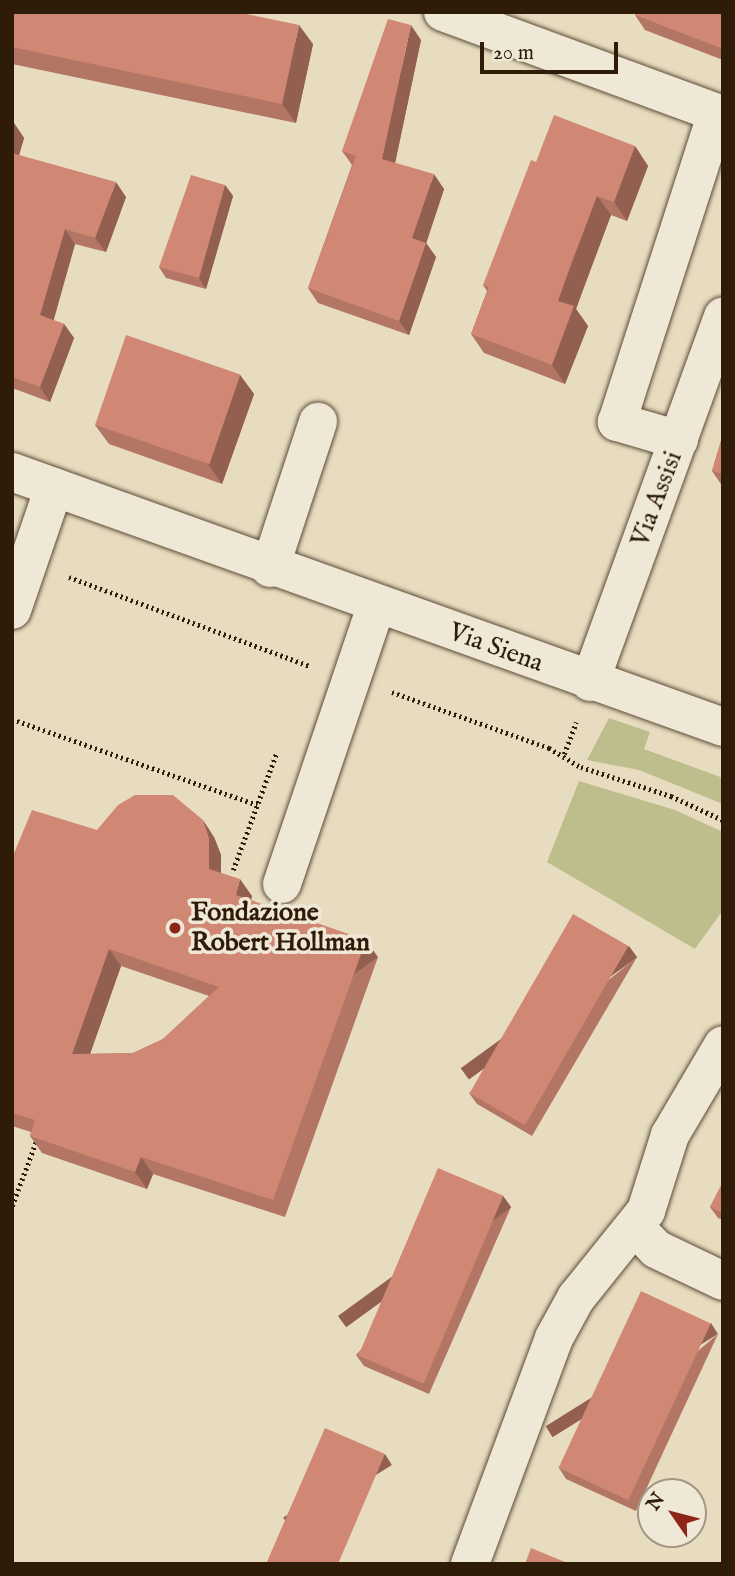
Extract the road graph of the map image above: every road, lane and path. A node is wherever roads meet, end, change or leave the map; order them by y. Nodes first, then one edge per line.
1 (443, 12) edge
2 (720, 114) edge
3 (723, 316) edge
4 (318, 422) dead end
5 (679, 440) junction
6 (12, 472) edge
7 (54, 487) junction
8 (30, 563) junction
9 (270, 568) junction
10 (376, 606) junction
11 (12, 610) edge
12 (319, 669) dead end
13 (590, 682) junction
14 (381, 688) dead end
15 (12, 719) edge
16 (723, 727) edge
17 (282, 740) dead end
18 (257, 805) junction
19 (723, 820) edge
20 (233, 870) dead end
21 (282, 884) dead end
22 (723, 1045) edge
23 (37, 1139) edge
24 (12, 1206) edge
25 (635, 1227) junction
26 (723, 1281) edge
27 (470, 1564) edge

1 - 2 street
2 - 5 street
3 - 5 street, Via Assisi
4 - 9 street
5 - 13 street, Via Assisi
6 - 7 street, Via Siena
7 - 8 street
7 - 9 street, Via Siena
8 - 11 street
8 - 12 path
9 - 10 street, Via Siena
10 - 13 street, Via Siena
10 - 21 street
13 - 16 street, Via Siena
14 - 19 path
15 - 18 path
17 - 18 path
18 - 20 path
22 - 25 street
23 - 24 path
25 - 26 street
25 - 27 street

